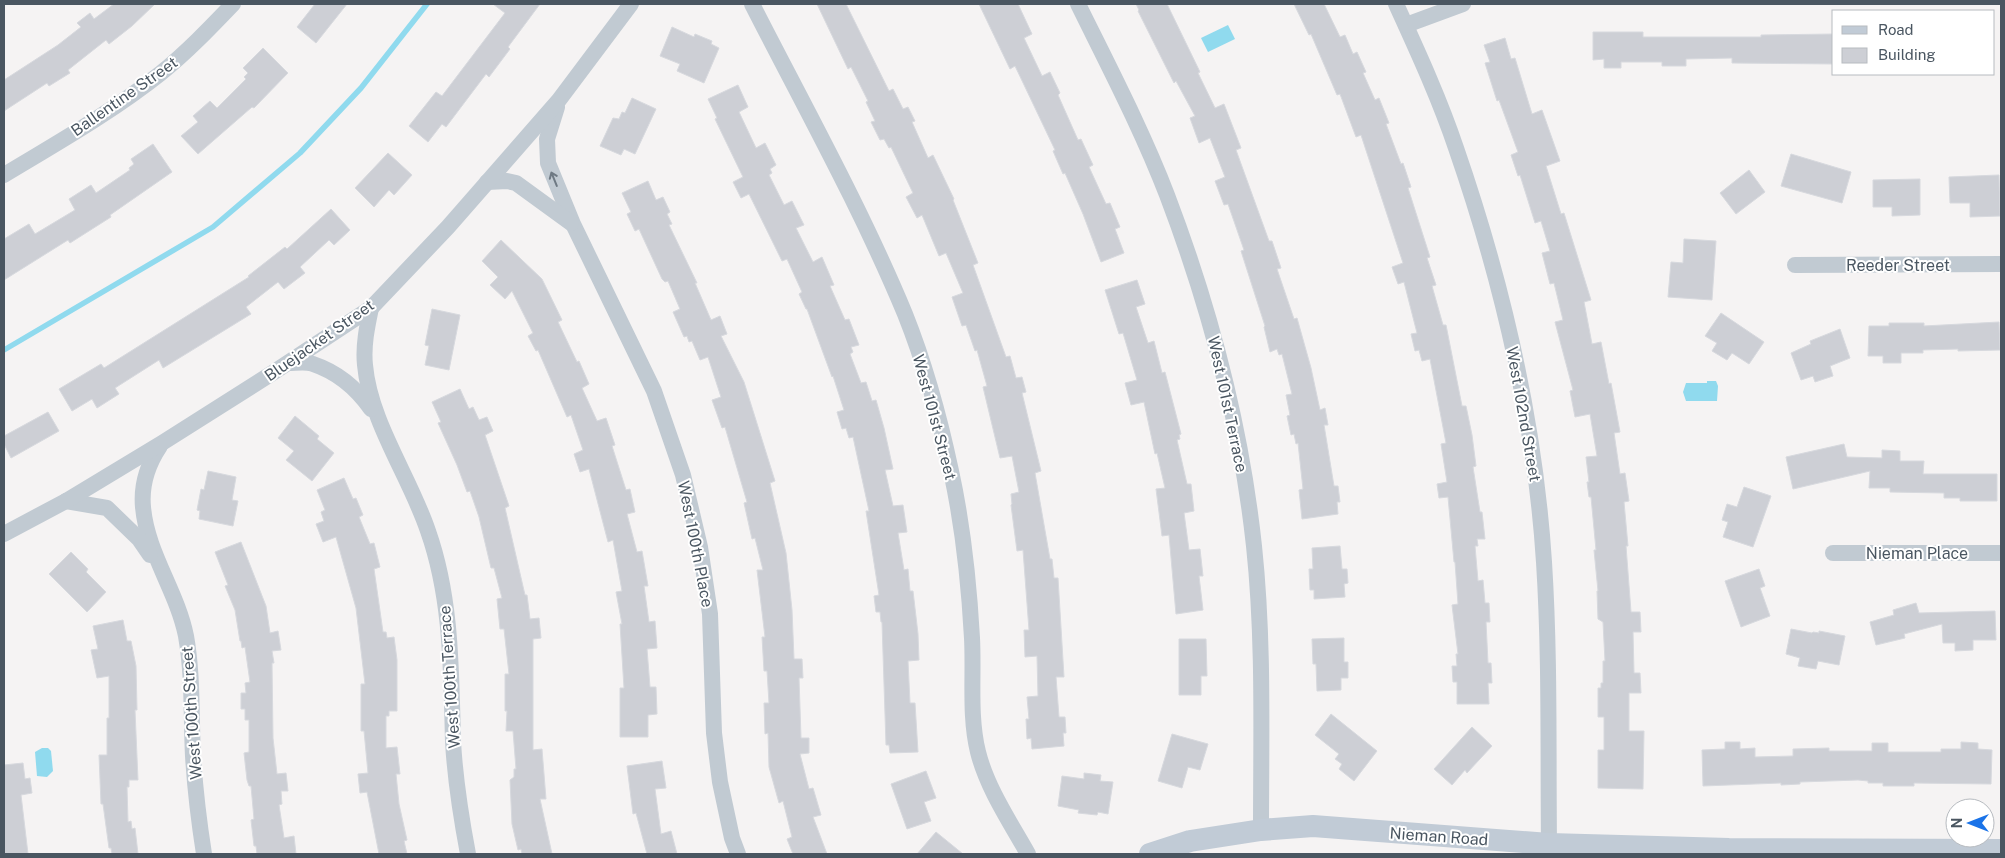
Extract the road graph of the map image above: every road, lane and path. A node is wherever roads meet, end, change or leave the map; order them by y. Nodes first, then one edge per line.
1 (233, 4) edge
2 (631, 4) edge
3 (752, 4) edge
4 (1078, 4) edge
5 (1396, 4) edge
6 (1463, 4) edge
7 (1406, 25) junction
8 (559, 100) junction
9 (4, 176) edge
10 (487, 182) junction
11 (573, 224) junction
12 (2001, 264) edge
13 (1795, 265) dead end
14 (371, 308) junction
15 (289, 362) junction
16 (380, 421) junction
17 (162, 442) junction
18 (66, 500) junction
19 (4, 534) edge
20 (2001, 553) edge
21 (1833, 554) dead end
22 (163, 576) junction
23 (1261, 830) junction
24 (1549, 844) junction
25 (2001, 850) edge
26 (204, 854) edge
27 (468, 854) edge
28 (738, 854) edge
29 (1028, 854) edge
30 (1150, 854) edge

1 - 9 street, Ballentine Street
2 - 8 street, Bluejacket Street
3 - 29 street, West 101st Street
4 - 23 street, West 101st Terrace
5 - 7 street, West 102nd Street
6 - 7 street
7 - 24 street, West 102nd Street
8 - 10 street, Bluejacket Street
11 -> 8 street, West 100th Place
10 - 11 street, West 100th Place
10 - 14 street, Bluejacket Street
11 - 28 street, West 100th Place
12 - 13 street, Reeder Street
14 - 15 street, Bluejacket Street
14 - 16 street, West 100th Terrace
15 - 16 street, West 100th Terrace
15 - 17 street, Bluejacket Street
16 - 27 street, West 100th Terrace
17 - 18 street, Bluejacket Street
17 - 22 street, West 100th Street
18 - 19 street, Bluejacket Street
18 - 22 street, West 100th Street
20 - 21 street, Nieman Place
22 - 26 street, West 100th Street
23 - 24 street, Nieman Road
23 - 30 street, Nieman Road
24 - 25 street, Nieman Road

